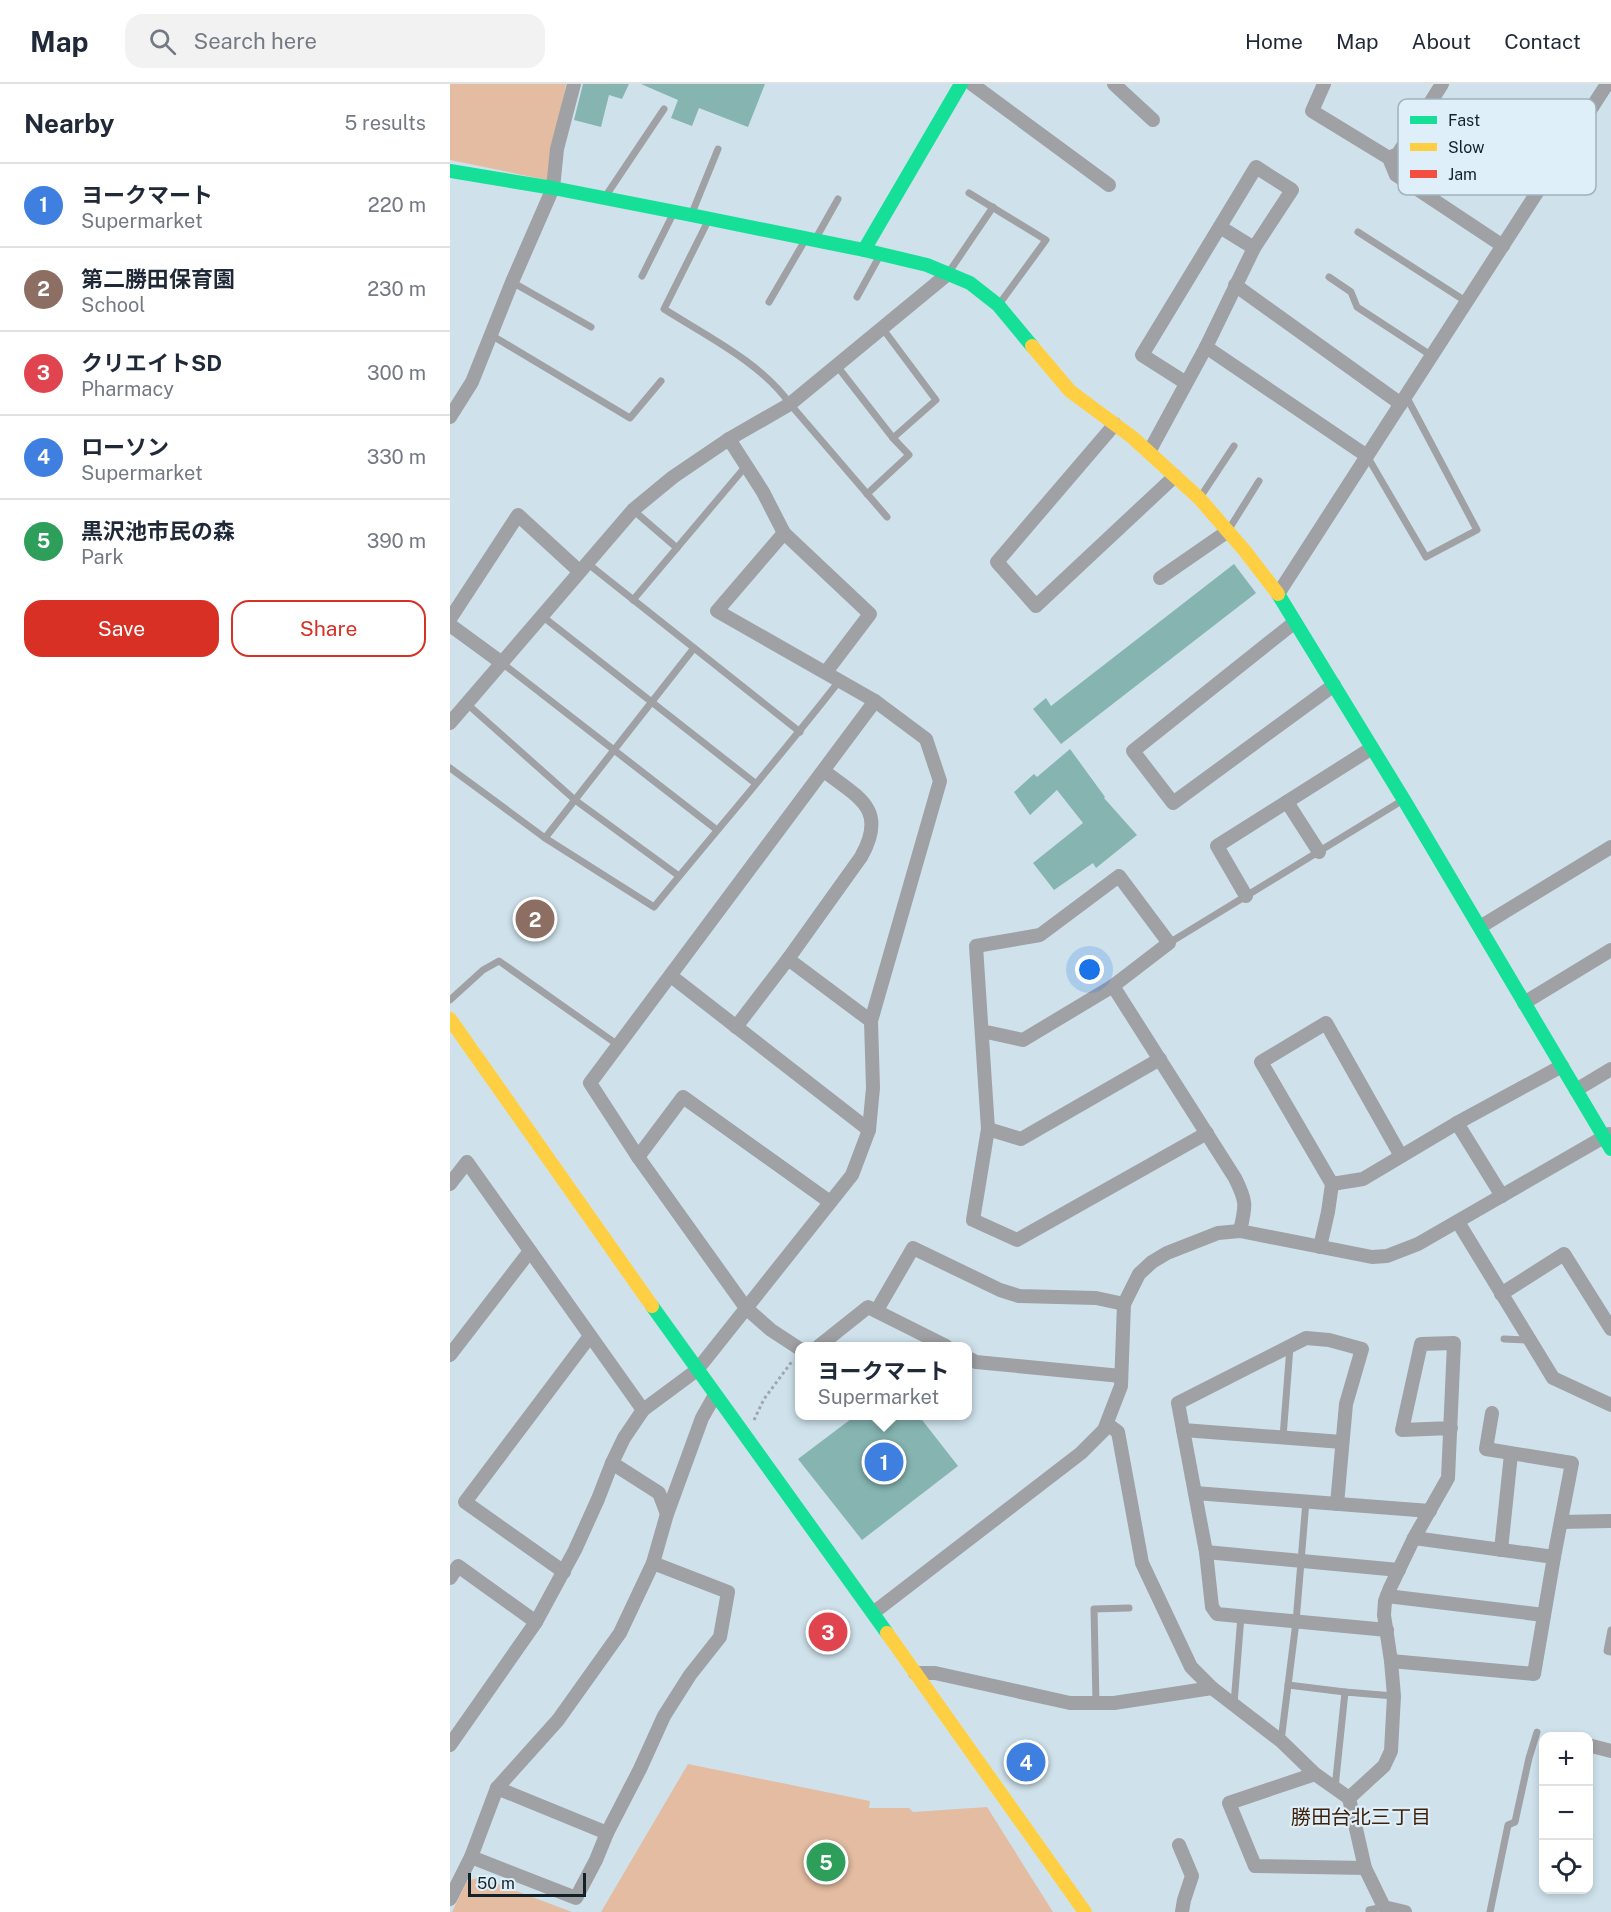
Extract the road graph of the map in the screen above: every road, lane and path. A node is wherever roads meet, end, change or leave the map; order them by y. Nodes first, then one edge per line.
1 (574, 84) edge
2 (961, 84) edge
3 (972, 84) edge
4 (1114, 84) edge
5 (1324, 84) edge
6 (1607, 84) edge
7 (1596, 101) edge
8 (664, 109) dead end
9 (1153, 120) dead end
10 (718, 149) dead end
11 (1398, 154) edge
12 (1389, 158) junction
13 (450, 171) edge
14 (1398, 176) edge
15 (1109, 185) dead end
16 (553, 188) junction
17 (969, 193) dead end
18 (1426, 195) edge
19 (1536, 195) edge
20 (604, 199) junction
21 (838, 199) dead end
22 (993, 207) junction
23 (673, 212) junction
24 (691, 215) junction
25 (709, 220) junction
26 (1220, 227) junction
27 (1358, 232) dead end
28 (810, 240) junction
29 (1503, 246) junction
30 (1254, 248) junction
31 (864, 250) junction
32 (881, 255) junction
33 (949, 273) junction
34 (642, 276) dead end
35 (1329, 277) dead end
36 (512, 282) junction
37 (1235, 285) junction
38 (857, 297) dead end
39 (769, 302) dead end
40 (1467, 302) junction
41 (998, 305) junction
42 (591, 327) dead end
43 (883, 328) junction
44 (491, 335) junction
45 (1206, 347) junction
46 (1432, 356) junction
47 (837, 366) junction
48 (661, 381) dead end
49 (1186, 383) junction
50 (1404, 400) junction
51 (790, 404) junction
52 (450, 417) edge
53 (1115, 424) junction
54 (893, 438) junction
55 (729, 439) junction
56 (1234, 446) dead end
57 (1149, 452) junction
58 (1367, 456) junction
59 (746, 466) junction
60 (1175, 476) junction
61 (1259, 481) dead end
62 (867, 494) junction
63 (1199, 498) junction
64 (633, 510) junction
65 (887, 517) dead end
66 (1228, 531) junction
67 (784, 533) junction
68 (677, 548) junction
69 (583, 567) junction
70 (1160, 578) dead end
71 (1278, 594) junction
72 (633, 600) junction
73 (542, 616) junction
74 (450, 619) edge
75 (1294, 622) junction
76 (450, 625) edge
77 (694, 648) junction
78 (502, 663) junction
79 (826, 672) junction
80 (840, 680) junction
81 (1334, 685) junction
82 (875, 701) junction
83 (652, 702) junction
84 (466, 703) junction
85 (450, 723) edge
86 (800, 732) junction
87 (1372, 748) junction
88 (615, 749) junction
89 (450, 768) edge
90 (824, 771) junction
91 (755, 783) junction
92 (575, 800) junction
93 (1404, 800) junction
94 (1287, 802) junction
95 (717, 830) junction
96 (545, 838) junction
97 (1611, 847) edge
98 (1319, 852) junction
99 (679, 876) junction
100 (1246, 896) junction
101 (1480, 927) junction
102 (1169, 943) junction
103 (1611, 950) edge
104 (788, 959) junction
105 (671, 976) junction
106 (1113, 986) junction
107 (450, 1000) edge
108 (1524, 1002) junction
109 (450, 1019) edge
110 (871, 1021) junction
111 (736, 1027) junction
112 (982, 1031) junction
113 (618, 1045) junction
114 (1160, 1059) junction
115 (1562, 1066) junction
116 (1611, 1069) edge
117 (1576, 1090) junction
118 (1457, 1122) junction
119 (869, 1130) junction
120 (987, 1130) junction
121 (1207, 1133) junction
122 (1609, 1139) edge
123 (1401, 1156) junction
124 (638, 1157) junction
125 (450, 1184) edge
126 (1332, 1184) junction
127 (1502, 1196) junction
128 (830, 1202) junction
129 (1458, 1222) junction
130 (1240, 1231) junction
131 (1320, 1246) junction
132 (530, 1251) junction
133 (1501, 1294) junction
134 (1124, 1304) junction
135 (746, 1308) junction
136 (877, 1310) junction
137 (1611, 1329) edge
138 (590, 1336) junction
139 (1504, 1340) dead end
140 (1529, 1340) junction
141 (825, 1342) edge
142 (937, 1342) edge
143 (1290, 1346) junction
144 (795, 1353) edge
145 (450, 1355) edge
146 (795, 1355) edge
147 (972, 1360) edge
148 (697, 1370) junction
149 (1121, 1376) junction
150 (715, 1395) junction
151 (1611, 1405) edge
152 (643, 1410) junction
153 (1492, 1413) dead end
154 (1107, 1424) junction
155 (1451, 1428) junction
156 (1183, 1430) junction
157 (746, 1437) junction
158 (1283, 1437) junction
159 (1342, 1442) junction
160 (1511, 1454) junction
161 (612, 1463) junction
162 (1195, 1493) junction
163 (1306, 1501) junction
164 (1337, 1504) junction
165 (1430, 1511) junction
166 (667, 1514) junction
167 (1611, 1521) edge
168 (1561, 1522) junction
169 (1414, 1538) junction
170 (1501, 1550) junction
171 (1206, 1552) junction
172 (1554, 1557) junction
173 (1302, 1561) junction
174 (653, 1563) junction
175 (1399, 1570) junction
176 (564, 1572) junction
177 (450, 1578) edge
178 (1387, 1596) junction
179 (1129, 1608) dead end
180 (873, 1613) junction
181 (1544, 1615) junction
182 (1241, 1616) junction
183 (536, 1622) junction
184 (1296, 1622) junction
185 (1387, 1630) junction
186 (1611, 1630) edge
187 (1611, 1652) edge
188 (1391, 1661) junction
189 (915, 1673) junction
190 (1288, 1685) junction
191 (1212, 1688) junction
192 (1345, 1692) junction
193 (1394, 1696) junction
194 (1096, 1703) junction
195 (1234, 1704) junction
196 (1537, 1732) dead end
197 (1281, 1741) junction
198 (450, 1745) edge
199 (1611, 1751) edge
200 (1593, 1752) edge
201 (1315, 1774) junction
202 (497, 1788) junction
203 (1335, 1788) junction
204 (1349, 1798) junction
205 (607, 1833) junction
206 (1179, 1845) dead end
207 (471, 1857) junction
208 (1365, 1868) junction
209 (450, 1899) edge
210 (1384, 1907) junction
211 (1085, 1912) edge
212 (1182, 1912) edge
213 (1369, 1912) edge
214 (1405, 1912) edge
215 (1490, 1912) edge

1 - 16 street
2 - 31 street
3 - 15 street
4 - 9 street
5 - 12 street
6 - 7 street
8 - 20 lane
10 - 24 lane
11 - 12 street
12 - 14 street
13 - 16 street
16 - 20 street
16 - 36 street
17 - 22 lane
18 - 29 street
19 - 29 street
20 - 23 street
21 - 28 lane
22 - 33 lane
22 - 41 lane
23 - 24 street
23 - 34 lane
24 - 25 street
25 - 28 street
25 - 51 lane
26 - 30 street
26 - 30 street
26 - 49 street
27 - 40 lane
28 - 31 street
28 - 39 lane
29 - 40 street
30 - 37 street
31 - 32 street
32 - 33 street
32 - 38 lane
33 - 41 street
33 - 43 street
35 - 46 lane
36 - 42 lane
36 - 44 street
37 - 45 street
37 - 50 street
40 - 46 street
41 - 53 street
43 - 47 street
43 - 54 lane
44 - 48 lane
44 - 52 street
45 - 49 street
45 - 58 street
46 - 50 street
47 - 51 street
47 - 54 lane
49 - 57 street
50 - 58 street
50 - 58 lane
51 - 55 street
51 - 62 lane
53 - 57 street
53 - 60 street
54 - 62 lane
55 - 59 street
55 - 64 street
56 - 63 lane
57 - 60 street
58 - 71 street
59 - 67 street
59 - 68 lane
60 - 63 street
61 - 66 lane
62 - 65 lane
63 - 66 street
64 - 68 lane
64 - 69 street
66 - 70 street
66 - 71 street
67 - 79 street
67 - 79 street
68 - 72 lane
69 - 72 lane
69 - 73 street
69 - 74 street
71 - 75 street
72 - 77 lane
73 - 78 street
73 - 83 lane
75 - 81 street
75 - 81 street
76 - 78 street
77 - 83 lane
77 - 86 lane
78 - 84 street
78 - 88 lane
79 - 80 street
80 - 82 street
80 - 86 lane
81 - 87 street
82 - 90 street
82 - 110 street
83 - 88 lane
83 - 91 lane
84 - 85 street
84 - 92 lane
86 - 91 lane
87 - 93 street
87 - 94 street
88 - 92 lane
88 - 95 lane
89 - 96 lane
90 - 104 street
90 - 105 street
91 - 95 lane
92 - 96 lane
92 - 99 lane
93 - 98 lane
93 - 101 street
94 - 98 street
94 - 100 street
95 - 99 lane
96 - 99 lane
97 - 101 street
98 - 100 lane
100 - 102 lane
101 - 108 street
102 - 106 street
102 - 112 street
103 - 108 street
104 - 110 street
104 - 111 street
105 - 111 street
105 - 113 street
106 - 112 street
106 - 114 street
107 - 113 lane
108 - 115 street
109 - 148 street
110 - 119 street
111 - 119 street
112 - 120 street
113 - 124 street
114 - 120 street
114 - 121 street
115 - 117 street
115 - 118 street
116 - 117 street
117 - 122 street
118 - 123 street
118 - 127 street
119 - 128 street
120 - 121 street
121 - 130 street
122 - 127 street
123 - 126 street
123 - 126 street
124 - 128 street
124 - 135 street
125 - 132 street
126 - 131 street
127 - 129 street
128 - 135 street
129 - 131 street
129 - 133 street
130 - 131 street
130 - 134 street
132 - 138 street
132 - 145 street
133 - 137 street
133 - 140 street
134 - 136 street
134 - 149 street
135 - 144 street
135 - 148 street
136 - 141 street
136 - 142 street
138 - 152 street
138 - 176 street
139 - 140 lane
140 - 151 street
143 - 156 street
143 - 158 lane
143 - 159 street
146 - 157 path
147 - 149 street
148 - 150 street
148 - 152 street
149 - 154 street
150 - 157 street
150 - 166 street
152 - 161 street
153 - 160 street
154 - 180 street
154 - 191 street
155 - 155 street
155 - 165 street
156 - 158 street
156 - 162 street
157 - 180 street
158 - 159 street
159 - 164 street
160 - 168 street
160 - 170 street
161 - 166 street
161 - 176 street
162 - 163 street
162 - 171 street
163 - 164 street
163 - 173 lane
164 - 165 street
165 - 169 street
166 - 174 street
167 - 168 street
168 - 172 street
169 - 170 street
169 - 175 street
170 - 172 street
171 - 173 street
171 - 182 street
172 - 181 street
173 - 175 street
173 - 184 lane
174 - 202 street
174 - 205 street
175 - 178 street
176 - 183 street
177 - 183 street
178 - 181 street
178 - 185 street
179 - 194 lane
180 - 189 street
181 - 188 street
182 - 184 street
182 - 195 lane
183 - 198 street
184 - 185 street
184 - 190 lane
185 - 188 street
186 - 187 lane
188 - 193 street
189 - 194 street
189 - 211 street
190 - 192 lane
190 - 197 lane
191 - 194 street
191 - 195 street
192 - 193 lane
192 - 203 lane
193 - 204 street
195 - 197 street
196 - 215 lane
197 - 201 street
199 - 200 street
201 - 203 street
201 - 208 street
202 - 205 street
202 - 207 street
203 - 204 street
204 - 208 street
205 - 207 street
206 - 212 street
207 - 209 street
208 - 210 street
210 - 213 lane
210 - 214 street

